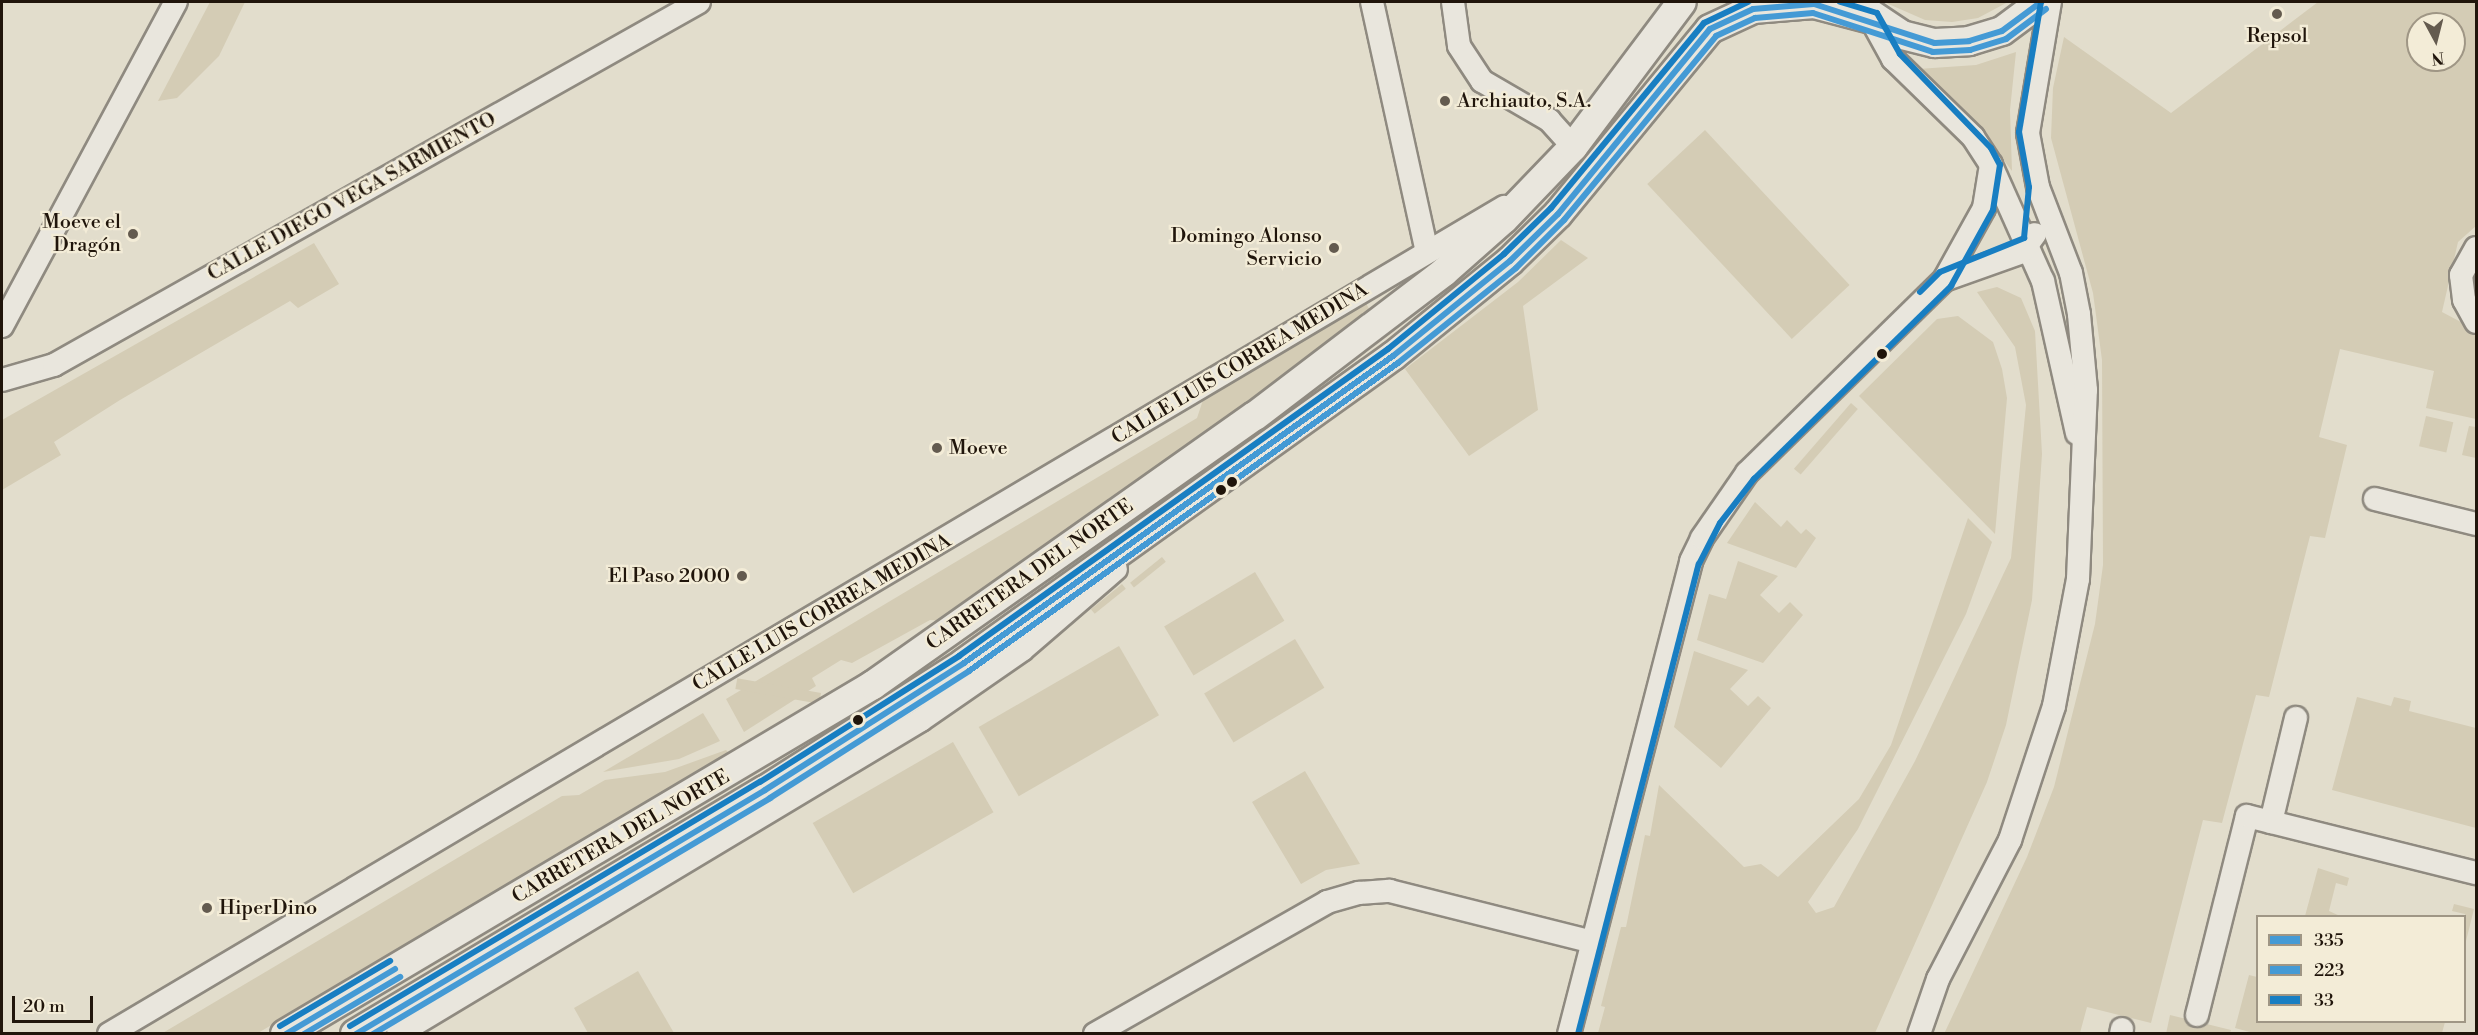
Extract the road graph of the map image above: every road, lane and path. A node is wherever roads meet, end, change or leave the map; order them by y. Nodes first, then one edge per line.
1 (176, 2) edge
2 (699, 2) edge
3 (1372, 2) edge
4 (1453, 2) edge
5 (1682, 2) edge
6 (2040, 2) edge
7 (2050, 2) edge
8 (1862, 10) edge
9 (1573, 147) junction
10 (1991, 165) junction
11 (2038, 187) junction
12 (1533, 188) junction
13 (2029, 246) junction
14 (2476, 248) edge
15 (1427, 252) junction
16 (1990, 265) junction
17 (1944, 280) junction
18 (2043, 281) junction
19 (2476, 322) edge
20 (2, 326) edge
21 (2, 380) edge
22 (2083, 454) junction
23 (2375, 499) dead end
24 (1184, 510) junction
25 (2476, 524) edge
26 (2296, 718) dead end
27 (2271, 822) junction
28 (2476, 873) edge
29 (1593, 942) junction
30 (2197, 1015) dead end
31 (109, 1034) edge
32 (285, 1034) edge
33 (355, 1034) edge
34 (398, 1034) edge
35 (1095, 1034) edge
36 (1569, 1034) edge
37 (1919, 1034) edge

1 - 20 street
2 - 21 street, CALLE DIEGO VEGA SARMIENTO
3 - 15 street
4 - 9 street
5 - 9 street, CARRETERA DEL NORTE
6 - 8 street, CARRETERA DEL NORTE
7 - 11 street
8 - 10 street
8 - 24 street, CARRETERA DEL NORTE
9 - 12 street, CARRETERA DEL NORTE
10 - 13 street
10 - 17 street
11 - 13 street
11 - 22 street
12 - 15 street, CALLE LUIS CORREA MEDINA
12 - 32 street, CARRETERA DEL NORTE
13 - 16 street
13 - 18 street
14 - 19 street
15 - 31 street, CALLE LUIS CORREA MEDINA
16 - 17 street
16 - 18 street
17 - 29 street
18 - 22 street
22 - 37 street
23 - 25 street
24 - 33 street, CARRETERA DEL NORTE
24 - 34 street, CARRETERA DEL NORTE
26 - 27 street
27 - 28 street
27 - 30 street
29 - 35 street
29 - 36 street

